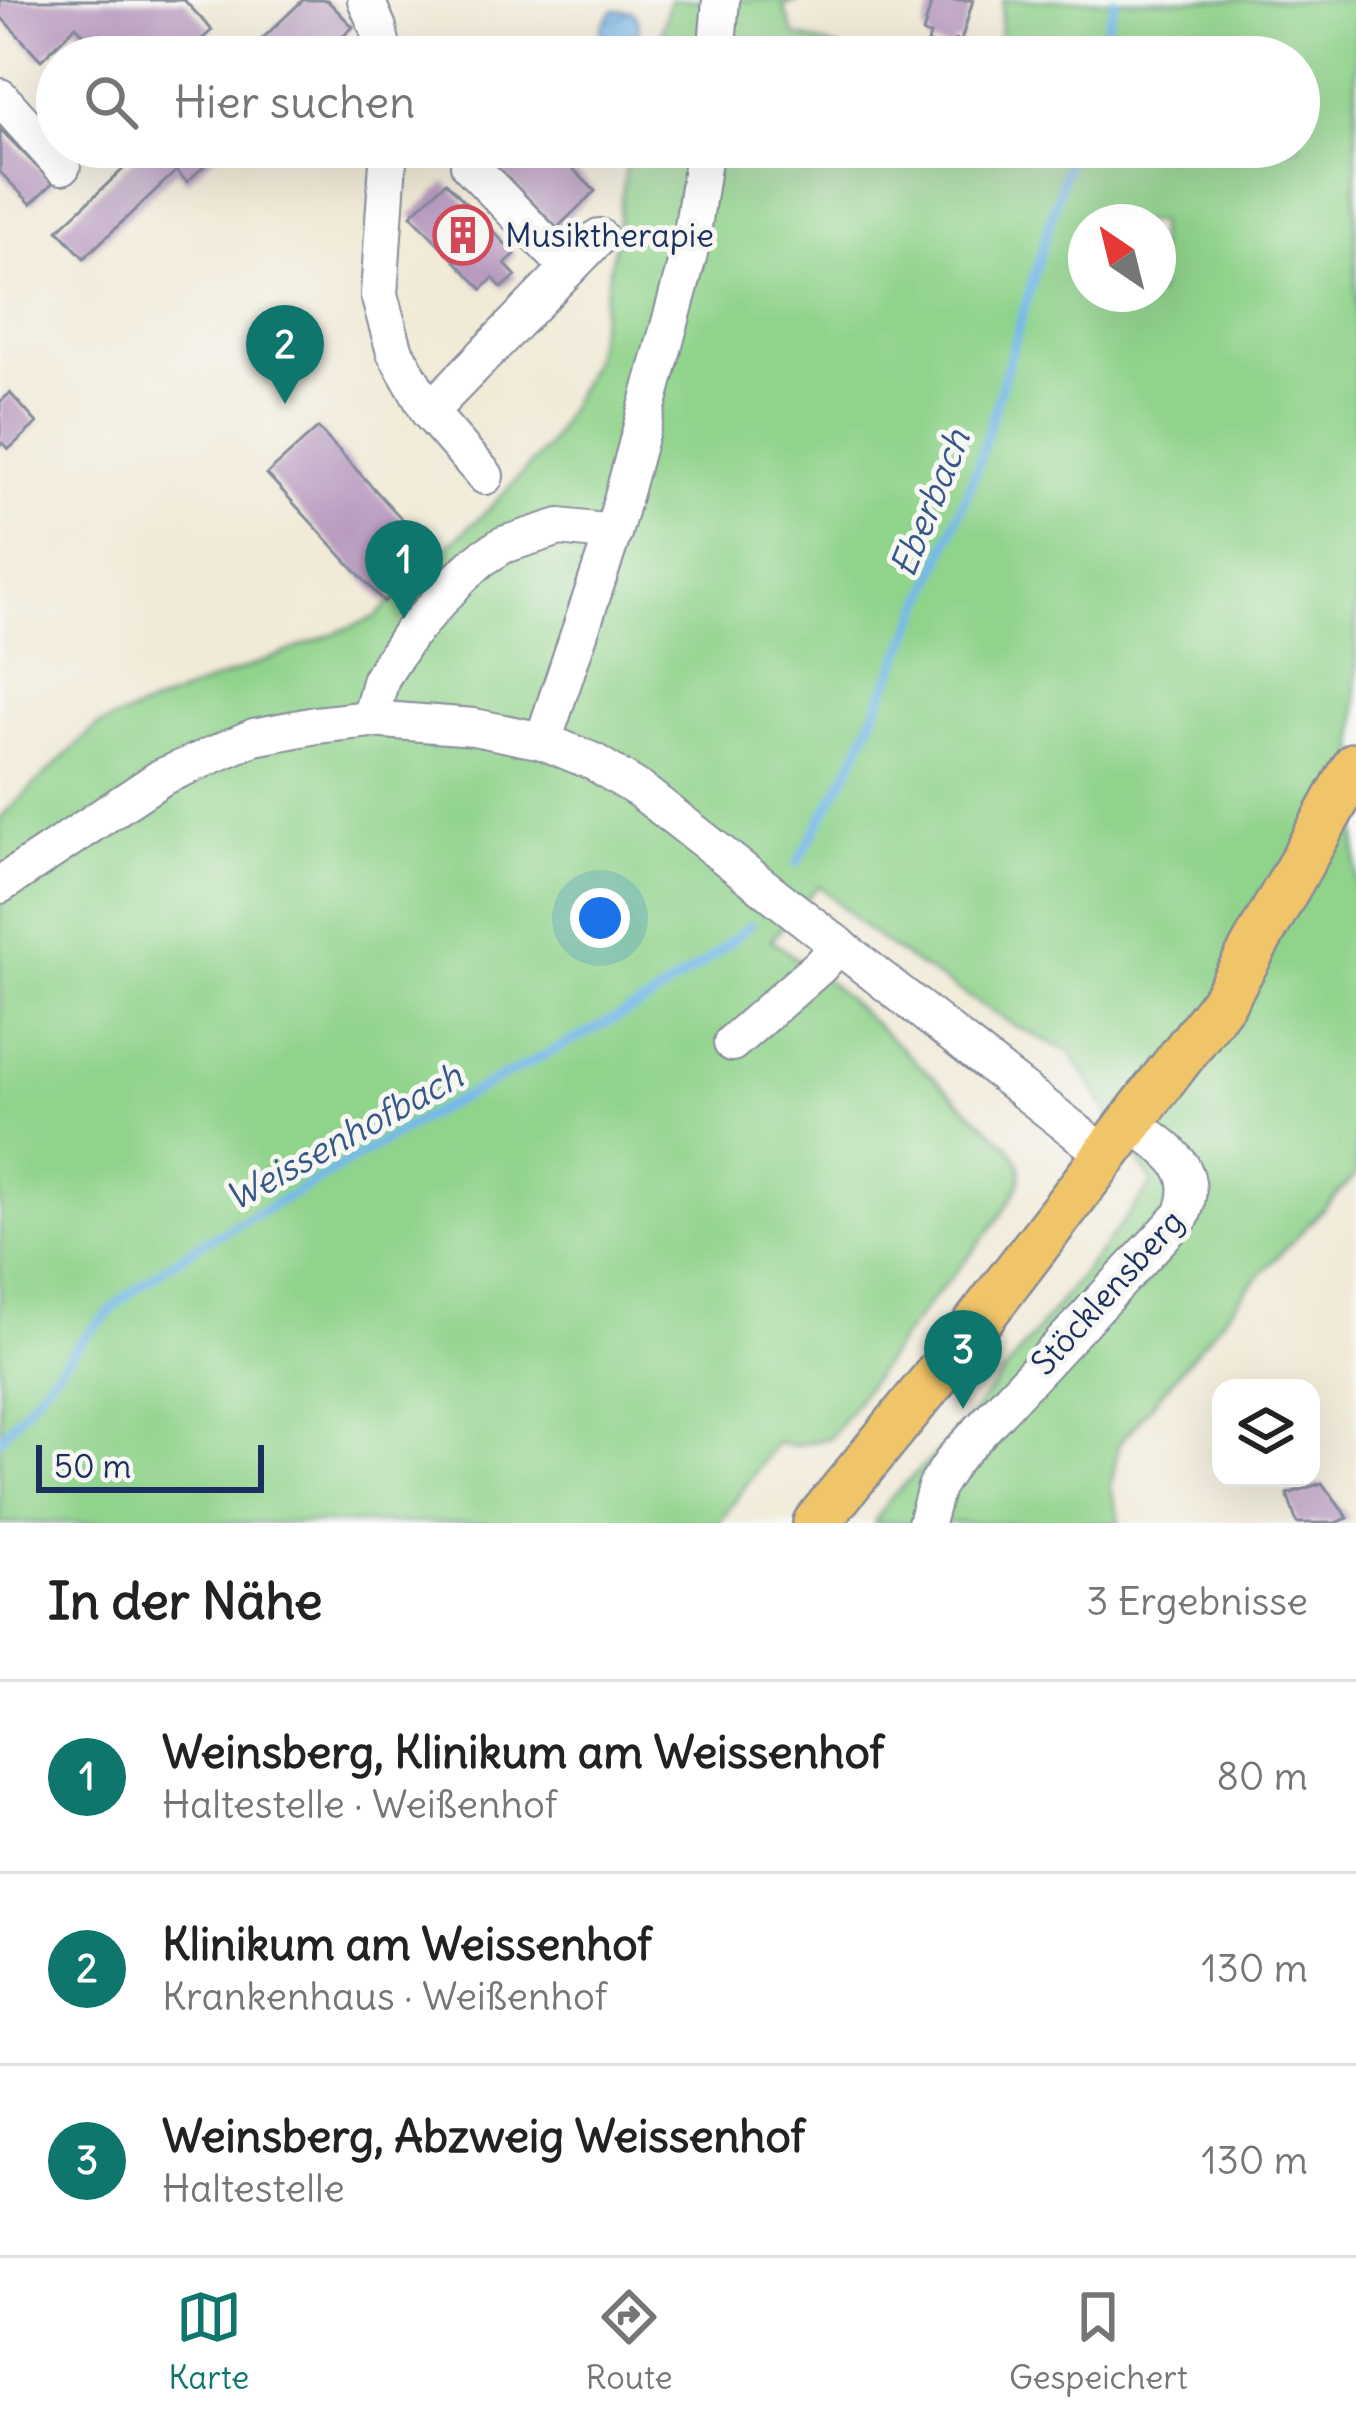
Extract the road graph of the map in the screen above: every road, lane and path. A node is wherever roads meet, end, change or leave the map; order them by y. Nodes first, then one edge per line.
1 (366, 0) edge
2 (721, 0) edge
3 (379, 36) edge
4 (718, 36) edge
5 (0, 97) edge
6 (36, 137) edge
7 (388, 168) edge
8 (472, 168) edge
9 (703, 168) edge
10 (599, 237) dead end
11 (569, 268) junction
12 (429, 412) junction
13 (485, 476) dead end
14 (613, 533) junction
15 (370, 719) junction
16 (543, 741) junction
17 (1356, 765) edge
18 (0, 885) edge
19 (839, 945) junction
20 (732, 1043) dead end
21 (1119, 1138) junction
22 (816, 1523) edge
23 (926, 1523) edge

1 - 3 street
2 - 4 street
5 - 6 street
7 - 12 street
8 - 11 street
9 - 14 street
10 - 11 street
11 - 12 street
12 - 13 street
14 - 15 street
14 - 16 street
15 - 16 street
15 - 18 street
16 - 19 street
17 - 21 main road
19 - 20 street
19 - 21 street
21 - 22 main road
21 - 23 street, Stöcklensberg

